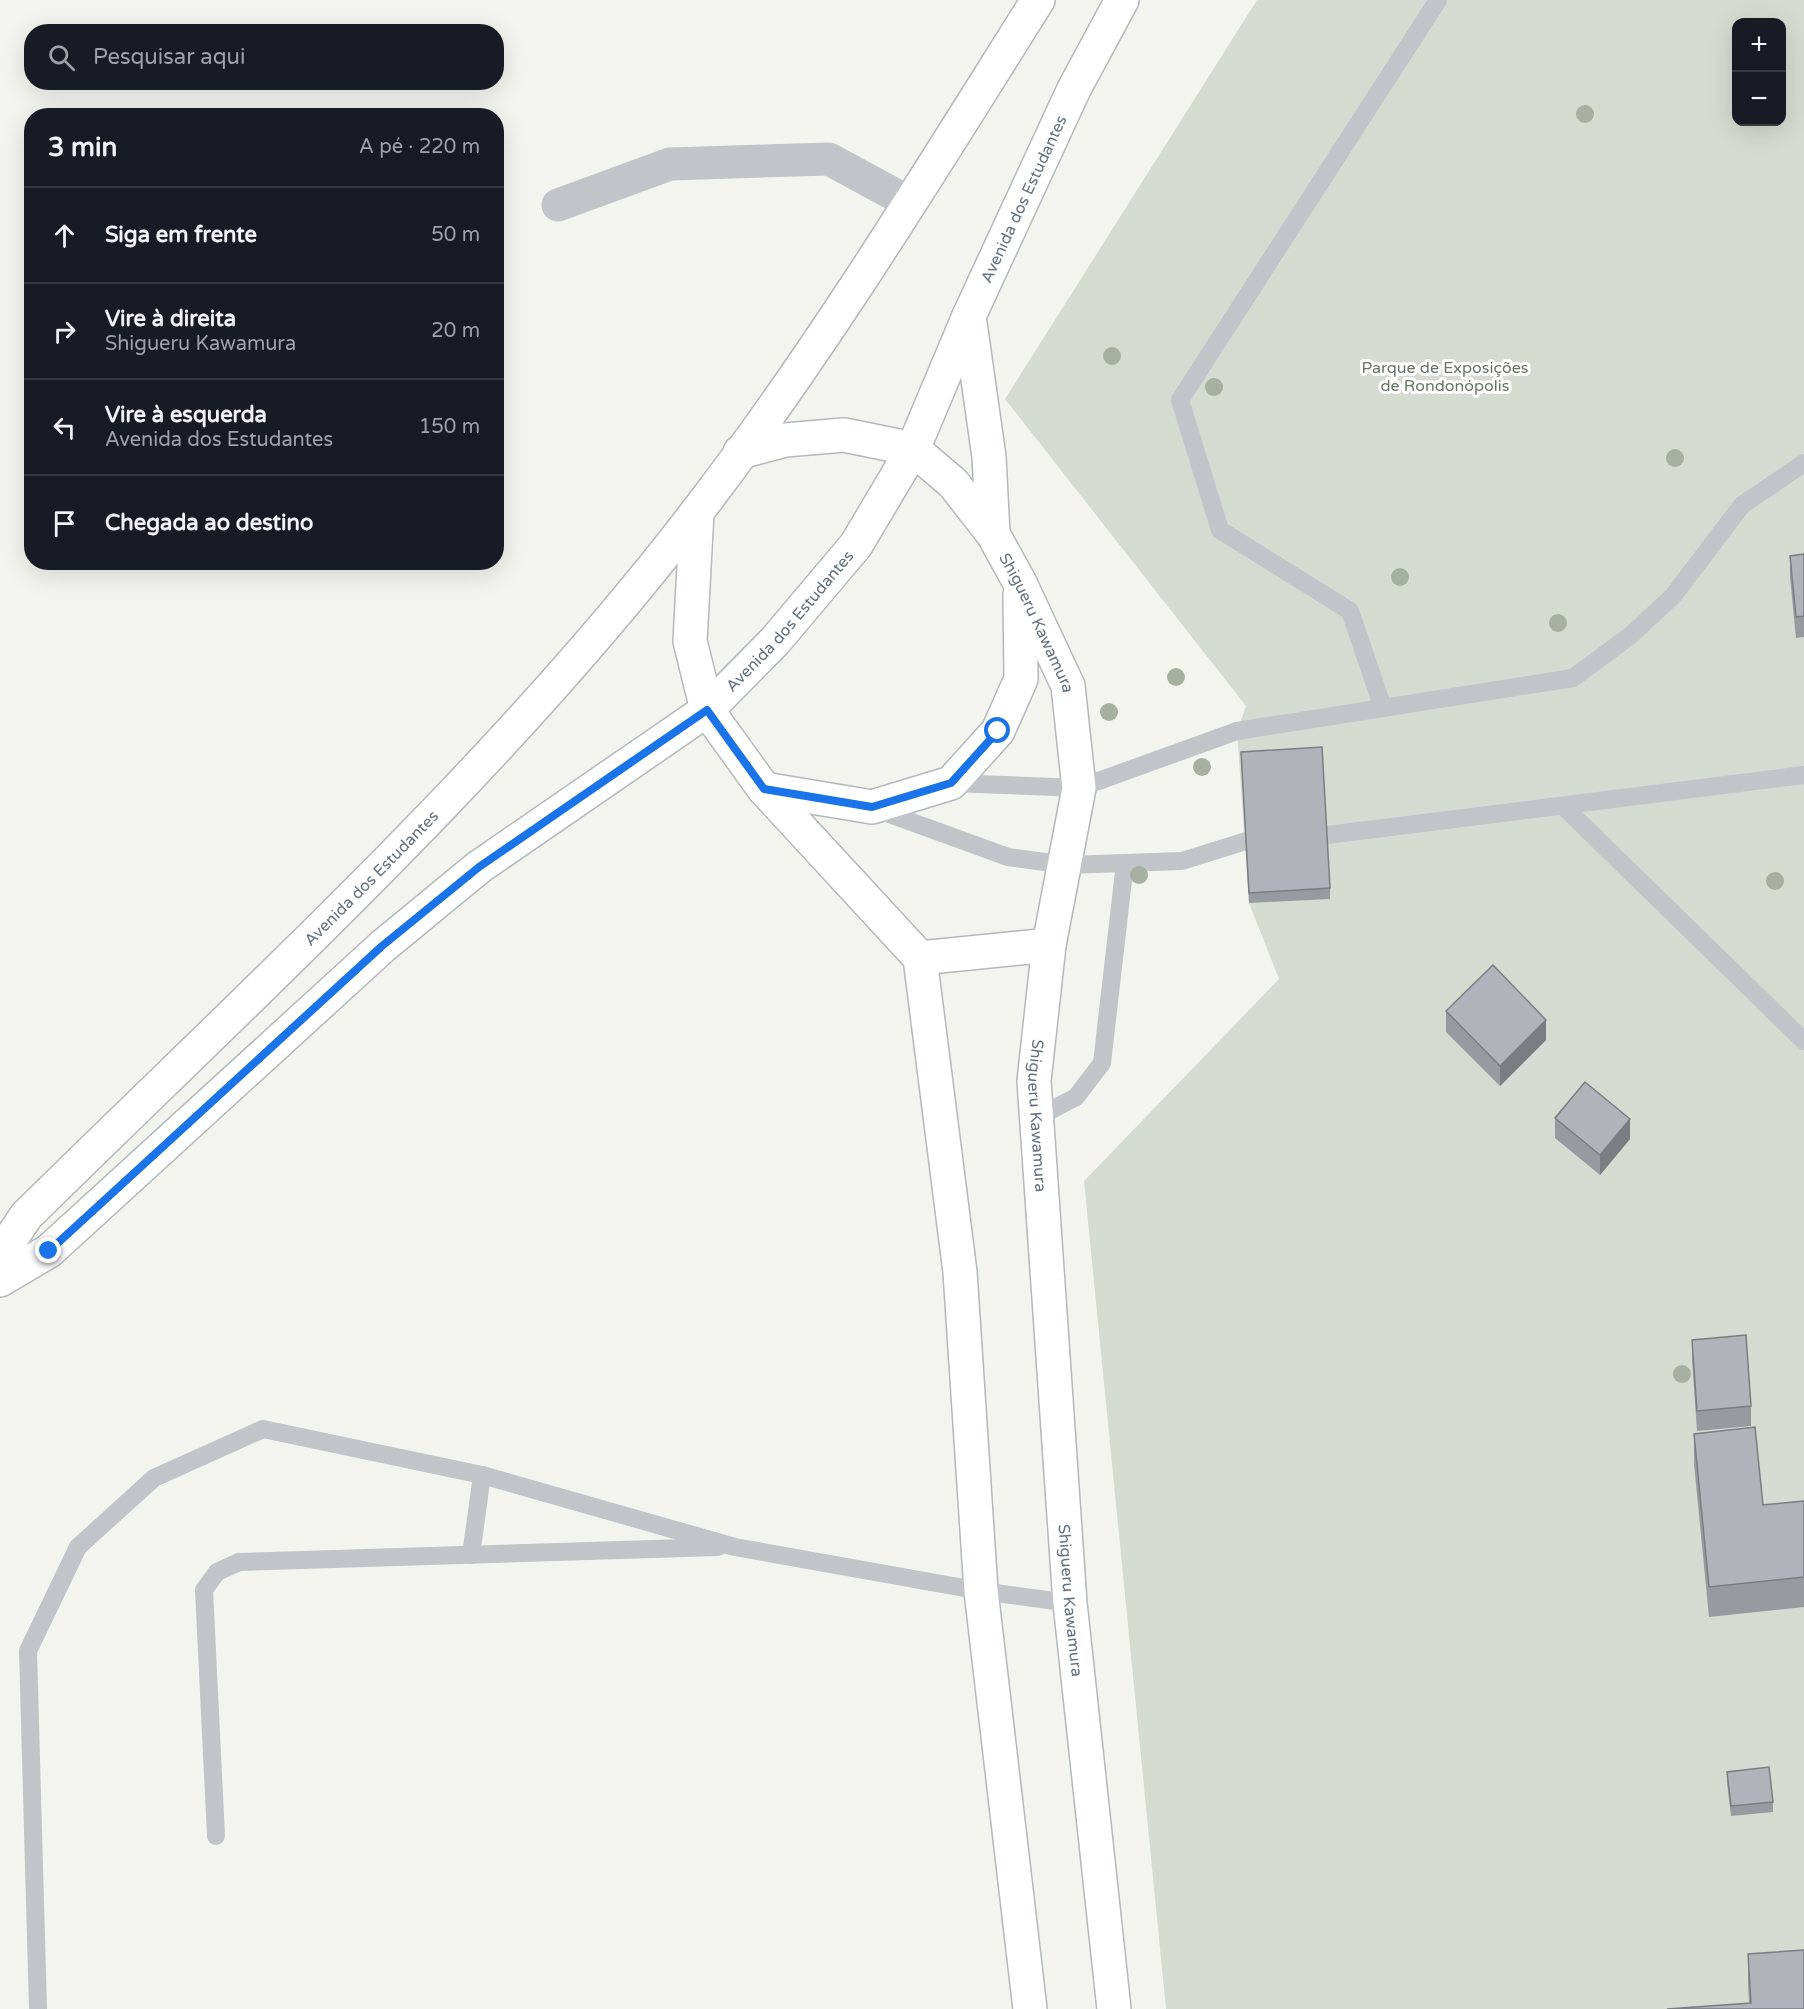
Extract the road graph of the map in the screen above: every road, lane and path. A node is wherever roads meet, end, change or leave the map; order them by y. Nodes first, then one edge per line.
1 (1038, 0) edge
2 (1122, 0) edge
3 (1438, 0) edge
4 (910, 203) junction
5 (558, 205) dead end
6 (969, 316) junction
7 (913, 449) junction
8 (740, 452) junction
9 (1804, 463) edge
10 (697, 512) junction
11 (993, 534) junction
12 (1020, 584) junction
13 (1383, 708) junction
14 (707, 710) junction
15 (1804, 775) edge
16 (951, 783) junction
17 (1079, 788) junction
18 (764, 789) junction
19 (872, 807) junction
20 (1564, 807) junction
21 (1327, 835) edge
22 (1246, 841) edge
23 (1125, 863) junction
24 (1067, 865) junction
25 (1049, 945) junction
26 (920, 958) junction
27 (1804, 1041) edge
28 (1036, 1118) junction
29 (0, 1255) edge
30 (0, 1280) edge
31 (482, 1474) junction
32 (735, 1547) junction
33 (471, 1555) junction
34 (981, 1591) junction
35 (1070, 1603) junction
36 (216, 1836) dead end
37 (38, 2009) edge
38 (1030, 2009) edge
39 (1114, 2009) edge

1 - 4 main road, Avenida dos Estudantes
2 - 6 main road, Avenida dos Estudantes
3 - 13 lane
4 - 5 street
4 - 8 main road, Avenida dos Estudantes
6 - 7 main road, Avenida dos Estudantes
6 - 11 main road
7 - 8 main road, Shigueru Kawamura
7 - 11 main road, Shigueru Kawamura
7 - 14 main road, Avenida dos Estudantes
8 - 10 main road, Avenida dos Estudantes
9 - 13 lane
10 - 14 main road
10 - 29 main road, Avenida dos Estudantes
11 - 12 main road, Shigueru Kawamura
12 - 16 main road
12 - 17 main road, Shigueru Kawamura
13 - 17 lane
14 - 18 main road
14 - 30 main road, Avenida dos Estudantes
15 - 20 lane
16 - 17 lane
16 - 19 main road
17 - 24 main road, Shigueru Kawamura
18 - 19 main road
18 - 26 main road
19 - 24 lane
20 - 21 lane
20 - 27 lane
22 - 23 lane
23 - 24 lane
23 - 28 lane
24 - 25 main road, Shigueru Kawamura
25 - 26 main road
25 - 28 main road, Shigueru Kawamura
26 - 34 main road
28 - 35 main road, Shigueru Kawamura
31 - 32 lane
31 - 33 lane
31 - 37 lane
32 - 33 lane
32 - 34 lane
33 - 36 lane
34 - 35 lane
34 - 38 main road
35 - 39 main road, Shigueru Kawamura

